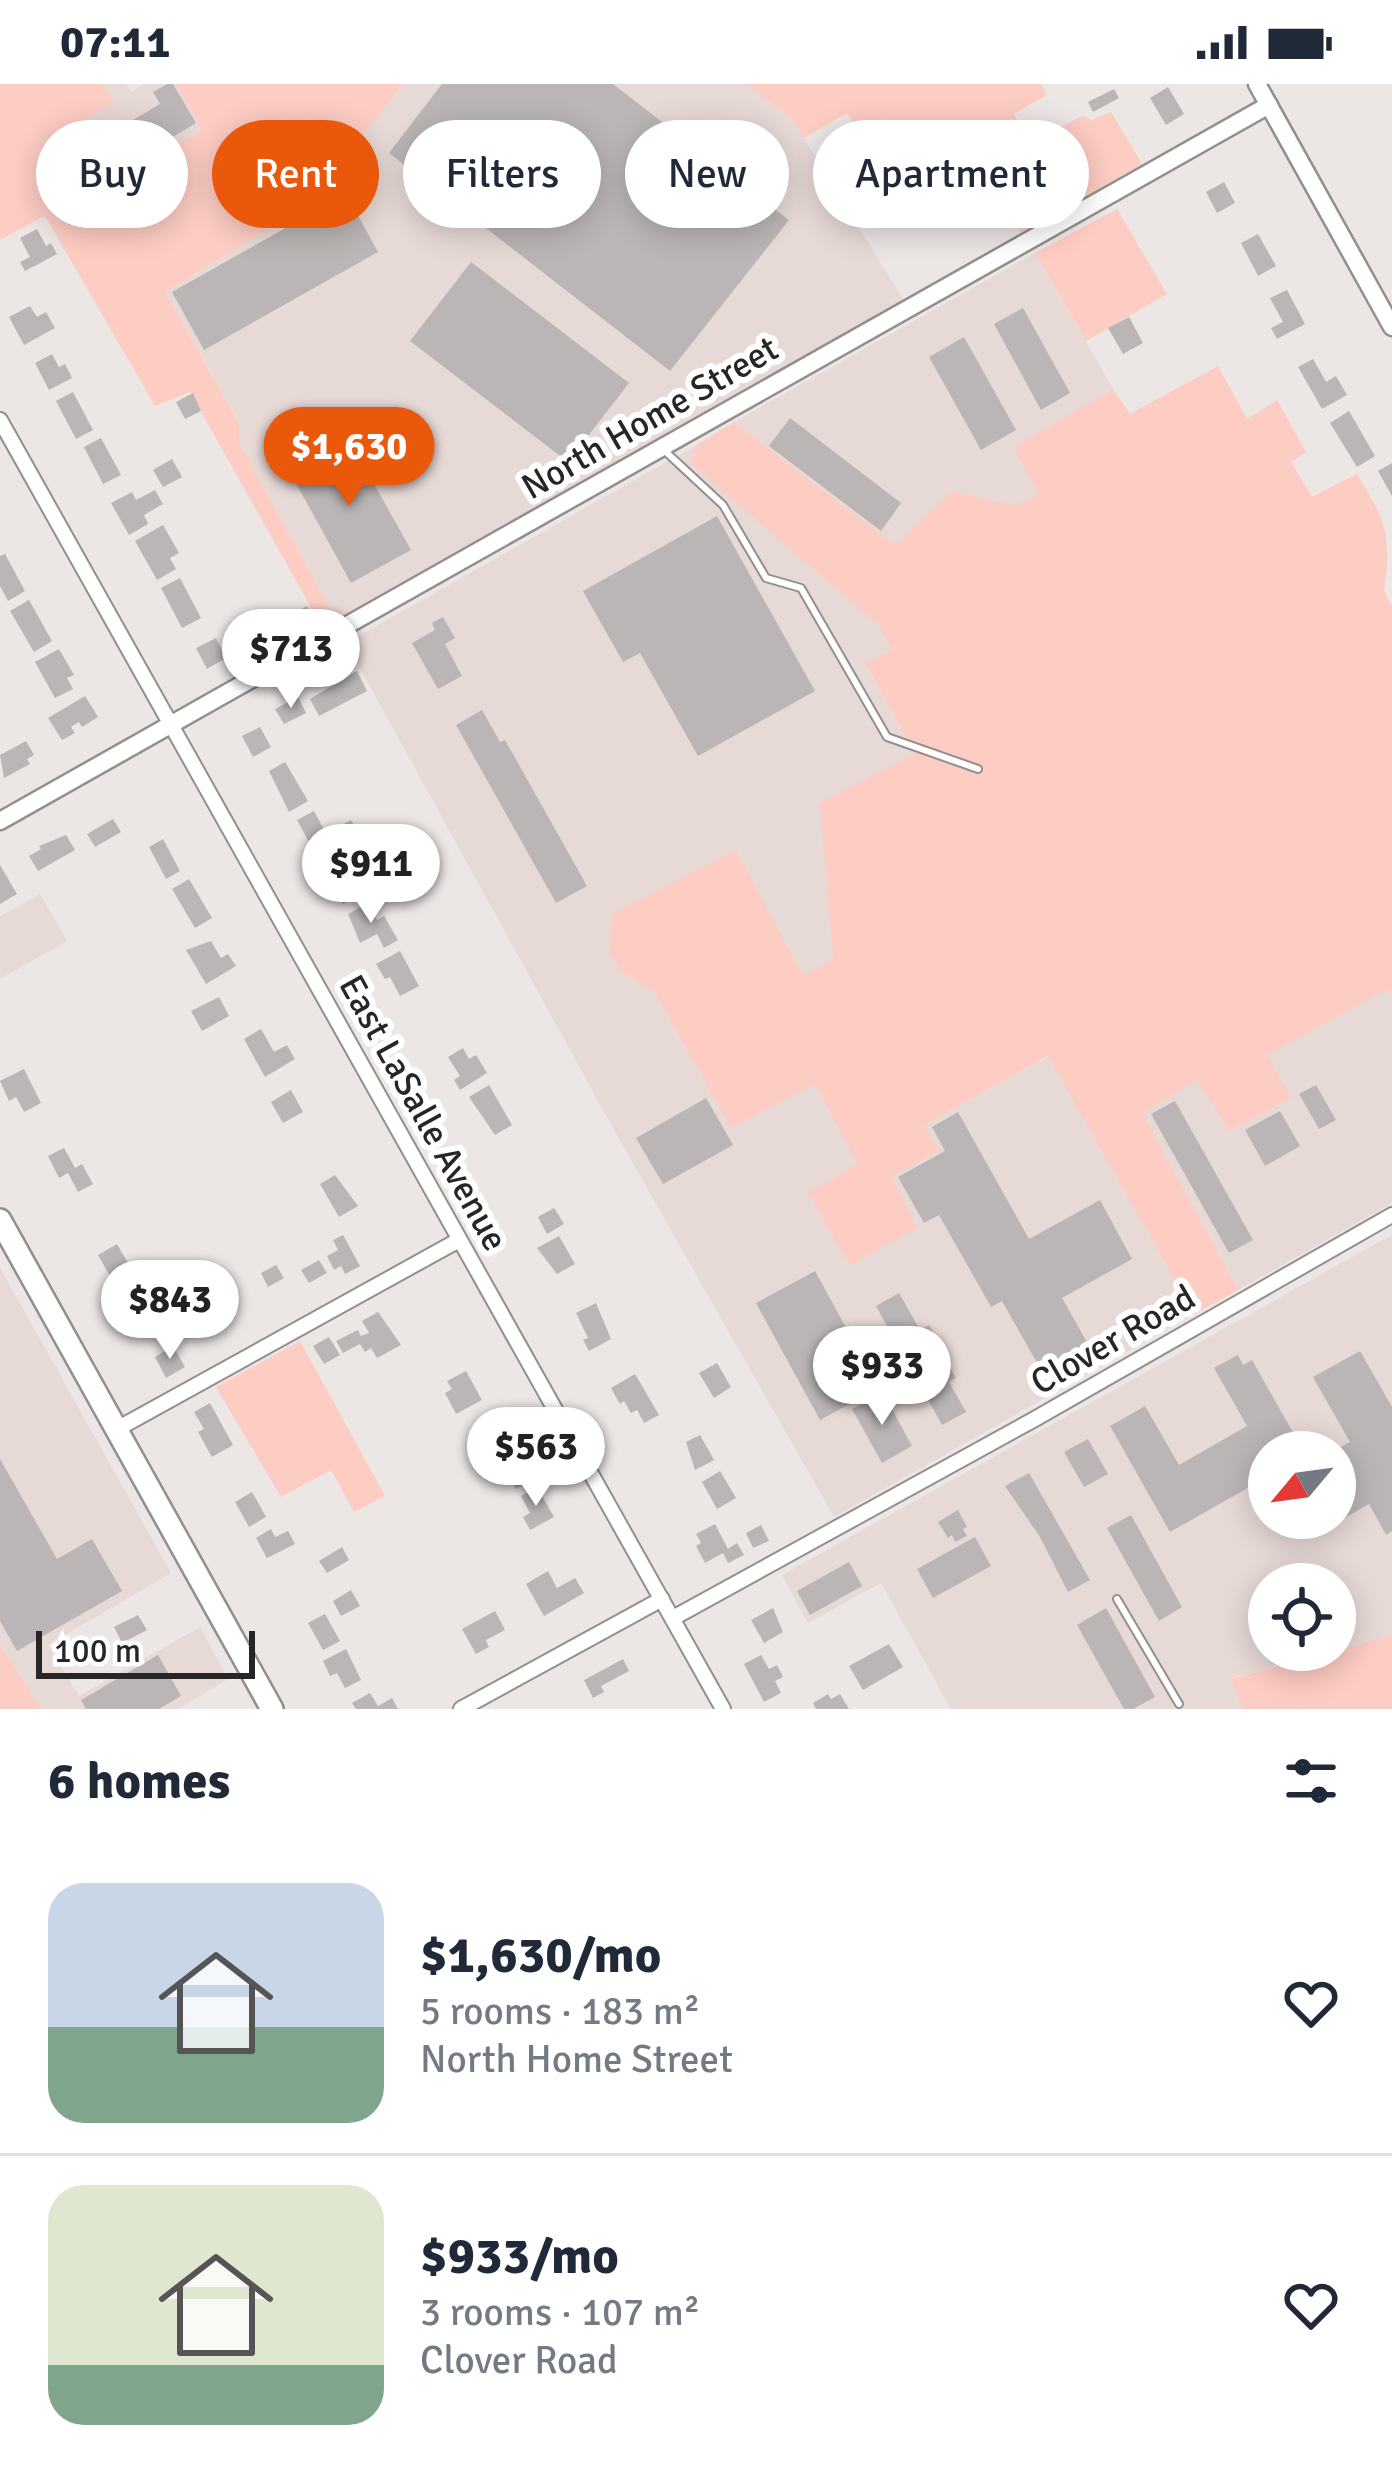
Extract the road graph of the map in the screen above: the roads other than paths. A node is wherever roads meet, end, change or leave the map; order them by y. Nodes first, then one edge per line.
1 (1257, 84) edge
2 (1269, 105) junction
3 (1392, 327) edge
4 (0, 420) edge
5 (663, 449) junction
6 (171, 726) junction
7 (978, 769) dead end
8 (0, 821) edge
9 (1392, 1215) edge
10 (0, 1220) edge
11 (459, 1240) junction
12 (116, 1429) junction
13 (662, 1599) junction
14 (1117, 1599) dead end
15 (673, 1618) junction
16 (1179, 1704) dead end
17 (272, 1709) edge
18 (460, 1709) edge
19 (723, 1709) edge

1 - 2 street
2 - 3 street
2 - 5 street, North Home Street
4 - 6 street, East LaSalle Avenue
5 - 6 street, North Home Street
5 - 7 lane
6 - 8 street, North Home Street
6 - 11 street, East LaSalle Avenue
9 - 15 street, Clover Road
10 - 12 main road
11 - 12 street
11 - 13 street, East LaSalle Avenue
12 - 17 main road
13 - 15 street, East LaSalle Avenue
13 - 18 street
14 - 16 lane
15 - 19 street, East LaSalle Avenue

